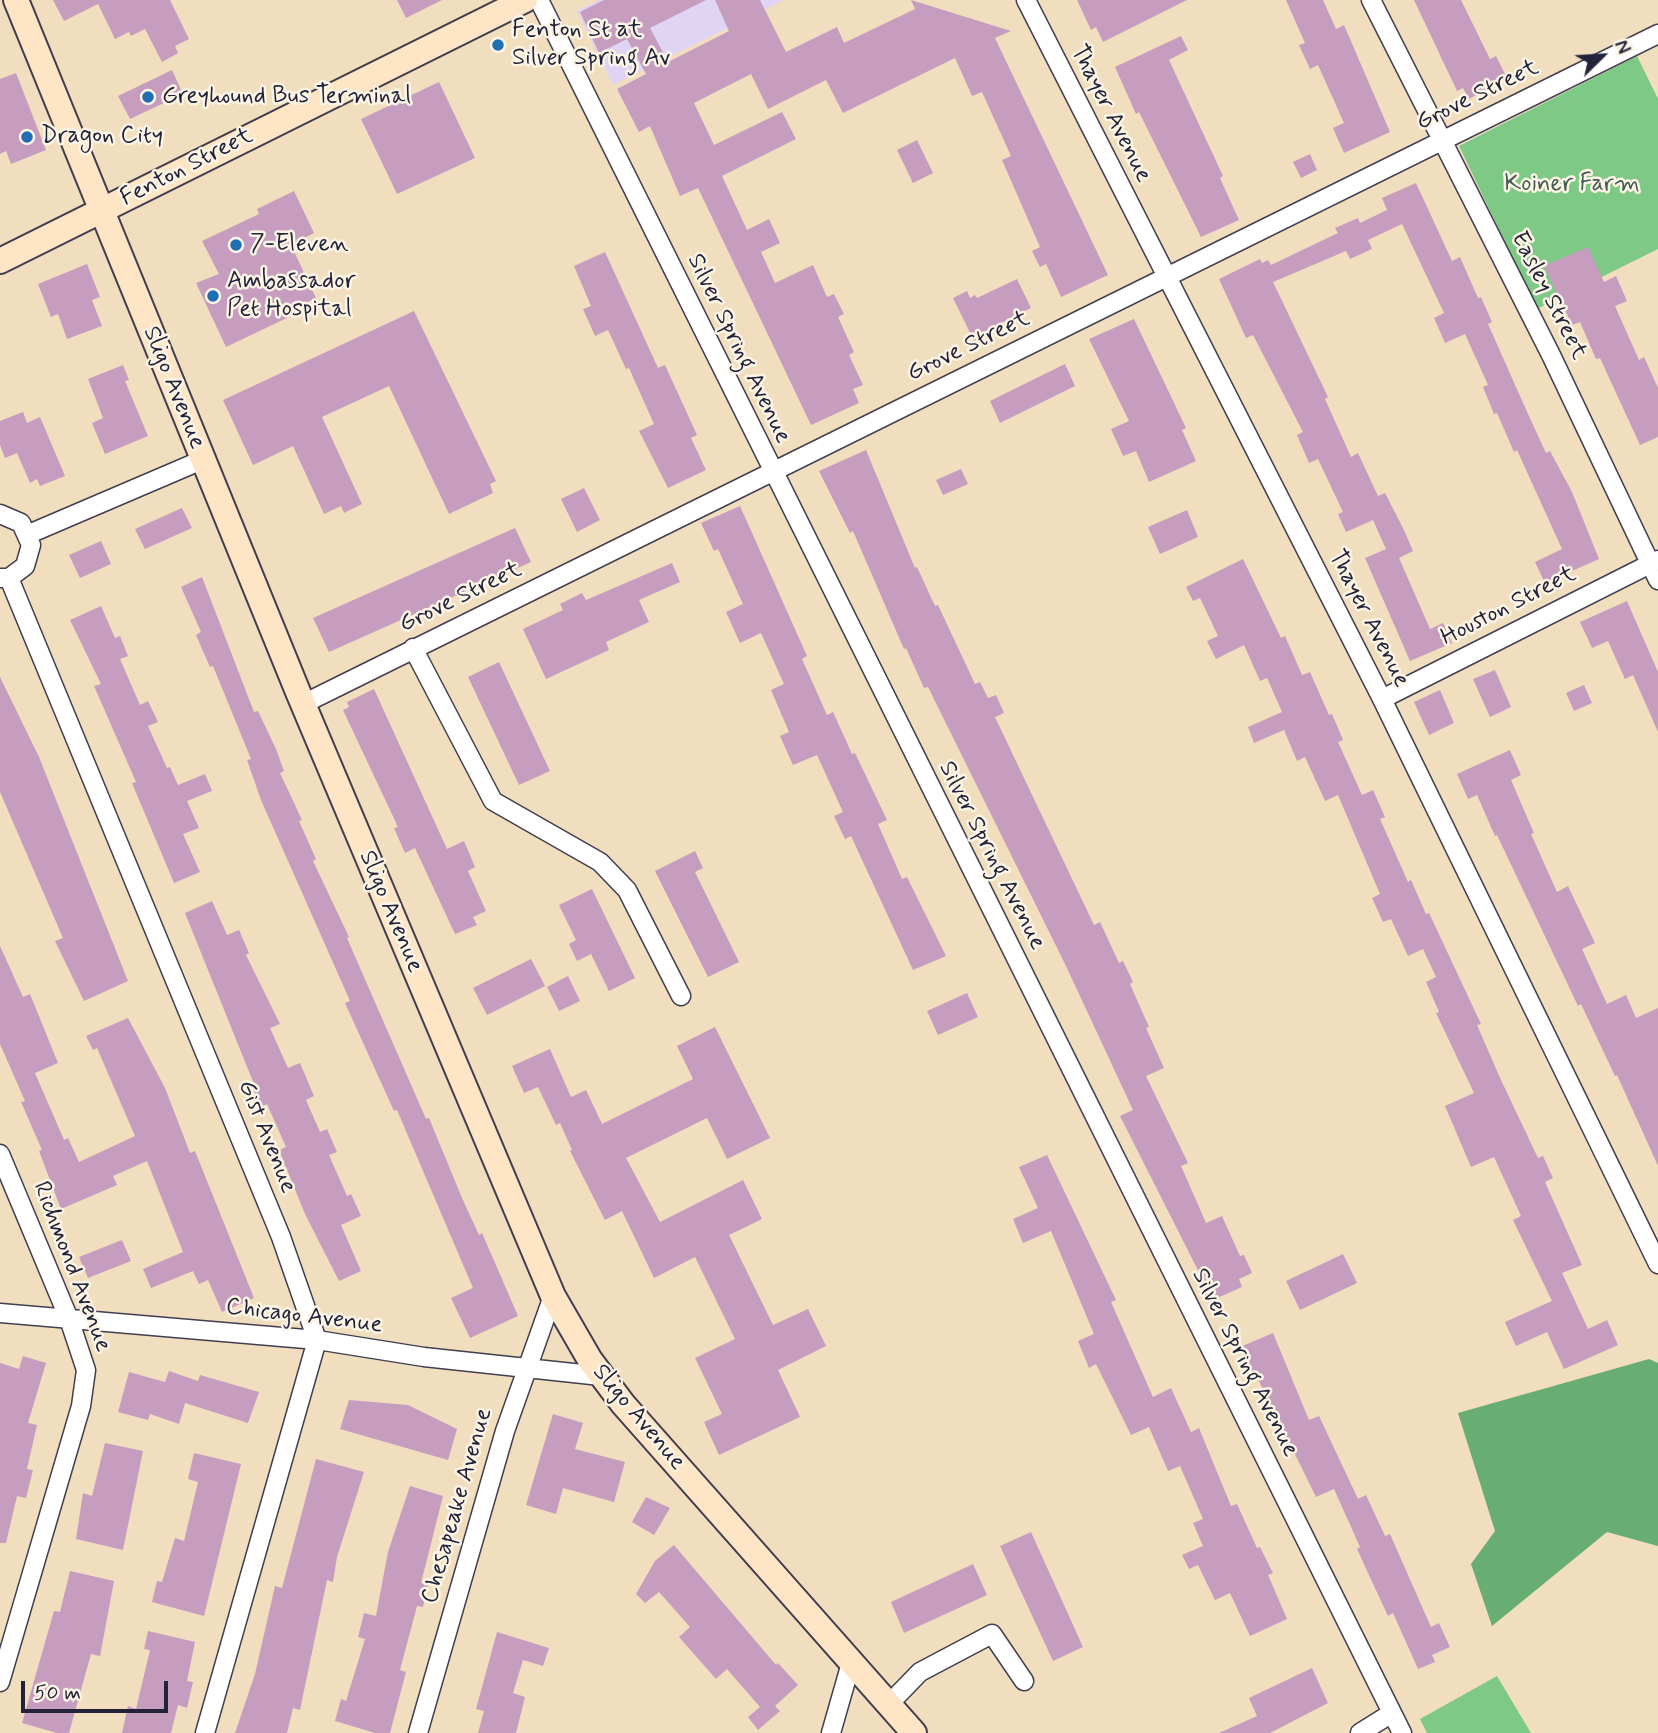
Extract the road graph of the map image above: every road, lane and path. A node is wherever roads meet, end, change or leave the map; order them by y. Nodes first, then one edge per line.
1 (16, 0) edge
2 (525, 0) edge
3 (539, 0) edge
4 (1026, 0) edge
5 (1371, 0) edge
6 (1658, 34) edge
7 (1442, 142) junction
8 (102, 211) junction
9 (0, 261) edge
10 (1166, 278) junction
11 (202, 460) junction
12 (772, 472) junction
13 (0, 514) edge
14 (29, 534) junction
15 (1655, 568) edge
16 (4, 578) edge
17 (413, 648) junction
18 (1382, 699) junction
19 (303, 704) junction
20 (681, 996) dead end
21 (0, 1154) edge
22 (1658, 1264) edge
23 (553, 1296) junction
24 (0, 1314) edge
25 (69, 1319) junction
26 (317, 1340) junction
27 (527, 1366) junction
28 (601, 1376) junction
29 (851, 1663) junction
30 (1024, 1681) dead end
31 (0, 1682) edge
32 (889, 1704) junction
33 (1392, 1713) junction
34 (205, 1733) edge
35 (418, 1733) edge
36 (831, 1733) edge
37 (915, 1733) edge
38 (1360, 1733) edge
39 (1402, 1733) edge

1 - 8 street, Sligo Avenue
2 - 8 street, Fenton Street
3 - 12 street, Silver Spring Avenue
4 - 10 street, Thayer Avenue
5 - 7 street, Easley Street
6 - 7 street, Grove Street
7 - 10 street, Grove Street
7 - 15 street, Easley Street
8 - 9 street, Fenton Street
8 - 11 street, Sligo Avenue
10 - 12 street, Grove Street
10 - 18 street, Thayer Avenue
11 - 14 street
11 - 19 street, Sligo Avenue
12 - 17 street, Grove Street
12 - 33 street, Silver Spring Avenue
13 - 14 street
14 - 16 street
15 - 18 street, Houston Street
16 - 26 street, Gist Avenue
17 - 19 street, Grove Street
17 - 20 street
18 - 22 street, Thayer Avenue
19 - 23 street, Sligo Avenue
21 - 25 street, Richmond Avenue
23 - 27 street, Chesapeake Avenue
23 - 28 street, Sligo Avenue
24 - 25 street, Chicago Avenue
25 - 26 street, Chicago Avenue
25 - 31 street, Richmond Avenue
26 - 27 street, Chicago Avenue
26 - 34 street
27 - 28 street, Chicago Avenue
27 - 35 street, Chesapeake Avenue
28 - 29 street, Sligo Avenue
29 - 32 street, Sligo Avenue
29 - 36 street
30 - 32 street
32 - 37 street, Sligo Avenue
33 - 38 street
33 - 39 street, Silver Spring Avenue

